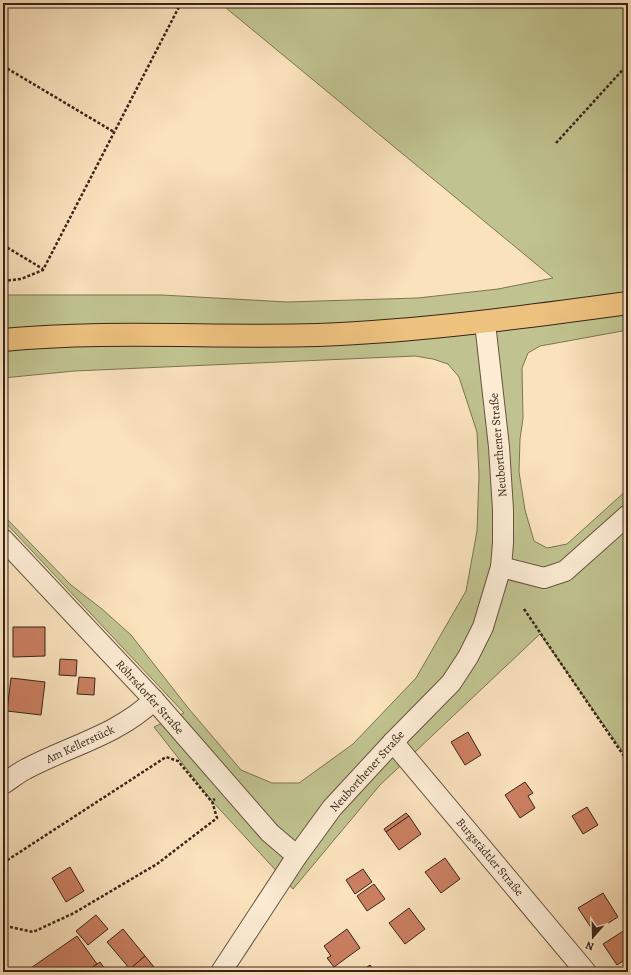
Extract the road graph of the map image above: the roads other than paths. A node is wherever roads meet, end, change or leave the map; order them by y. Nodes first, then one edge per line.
1 (628, 303) edge
2 (485, 323) junction
3 (3, 340) edge
4 (628, 515) edge
5 (3, 539) edge
6 (501, 566) junction
7 (154, 700) junction
8 (393, 742) junction
9 (3, 784) edge
10 (297, 856) junction
11 (221, 972) edge
12 (586, 972) edge

1 - 2 main road
2 - 3 main road
2 - 6 street, Neuborthener Straße
4 - 6 street
5 - 7 street, Röhrsdorfer Straße
6 - 8 street, Neuborthener Straße
7 - 9 street, Am Kellerstück
7 - 10 street, Röhrsdorfer Straße
8 - 10 street, Neuborthener Straße
8 - 12 street, Burgstädtler Straße
10 - 11 street, Neuborthener Straße

